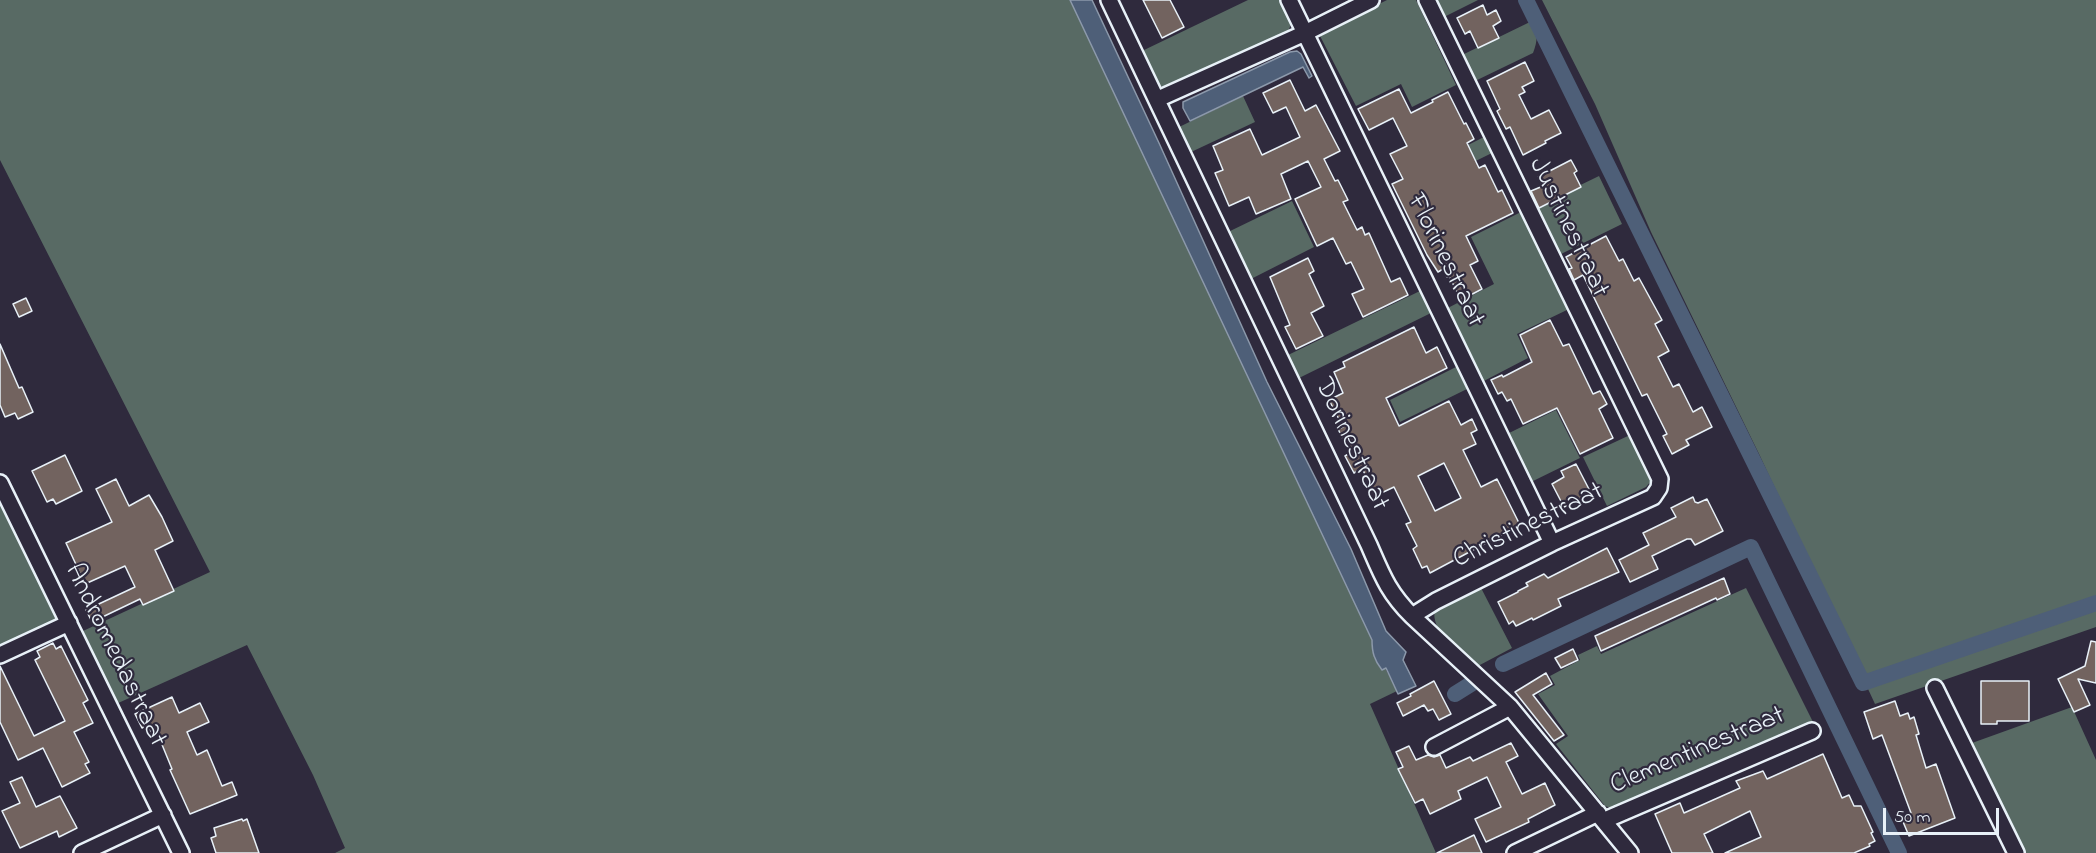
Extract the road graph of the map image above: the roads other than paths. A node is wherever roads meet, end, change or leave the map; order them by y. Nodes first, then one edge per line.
1 (1109, 0) edge
2 (1289, 0) edge
3 (1371, 0) edge
4 (1427, 0) edge
5 (1305, 33) junction
6 (1158, 99) junction
7 (1660, 479) joint
8 (0, 483) edge
9 (1552, 543) junction
10 (1412, 616) junction
11 (69, 623) junction
12 (0, 655) edge
13 (1935, 688) dead end
14 (1510, 707) junction
15 (1812, 731) dead end
16 (1434, 747) dead end
17 (163, 815) junction
18 (1602, 817) junction
19 (82, 853) edge
20 (181, 853) edge
21 (1515, 853) edge
22 (1630, 853) edge
23 (2016, 853) edge

1 - 6 street, Dorinestraat
2 - 5 street, Florinestraat
3 - 5 street
4 - 7 street, Justinestraat
5 - 6 street
5 - 9 street, Florinestraat
6 - 10 street, Dorinestraat
7 - 9 street, Christinestraat
8 - 11 street, Andromedastraat
9 - 10 street, Christinestraat
10 - 14 street, Dorinestraat
11 - 12 street
11 - 17 street, Andromedastraat
13 - 23 street
14 - 16 street
14 - 18 street, Dorinestraat
15 - 18 street, Clementinestraat
17 - 19 street
17 - 20 street, Andromedastraat
18 - 21 street, Clementinestraat
18 - 22 street, Dorinestraat

